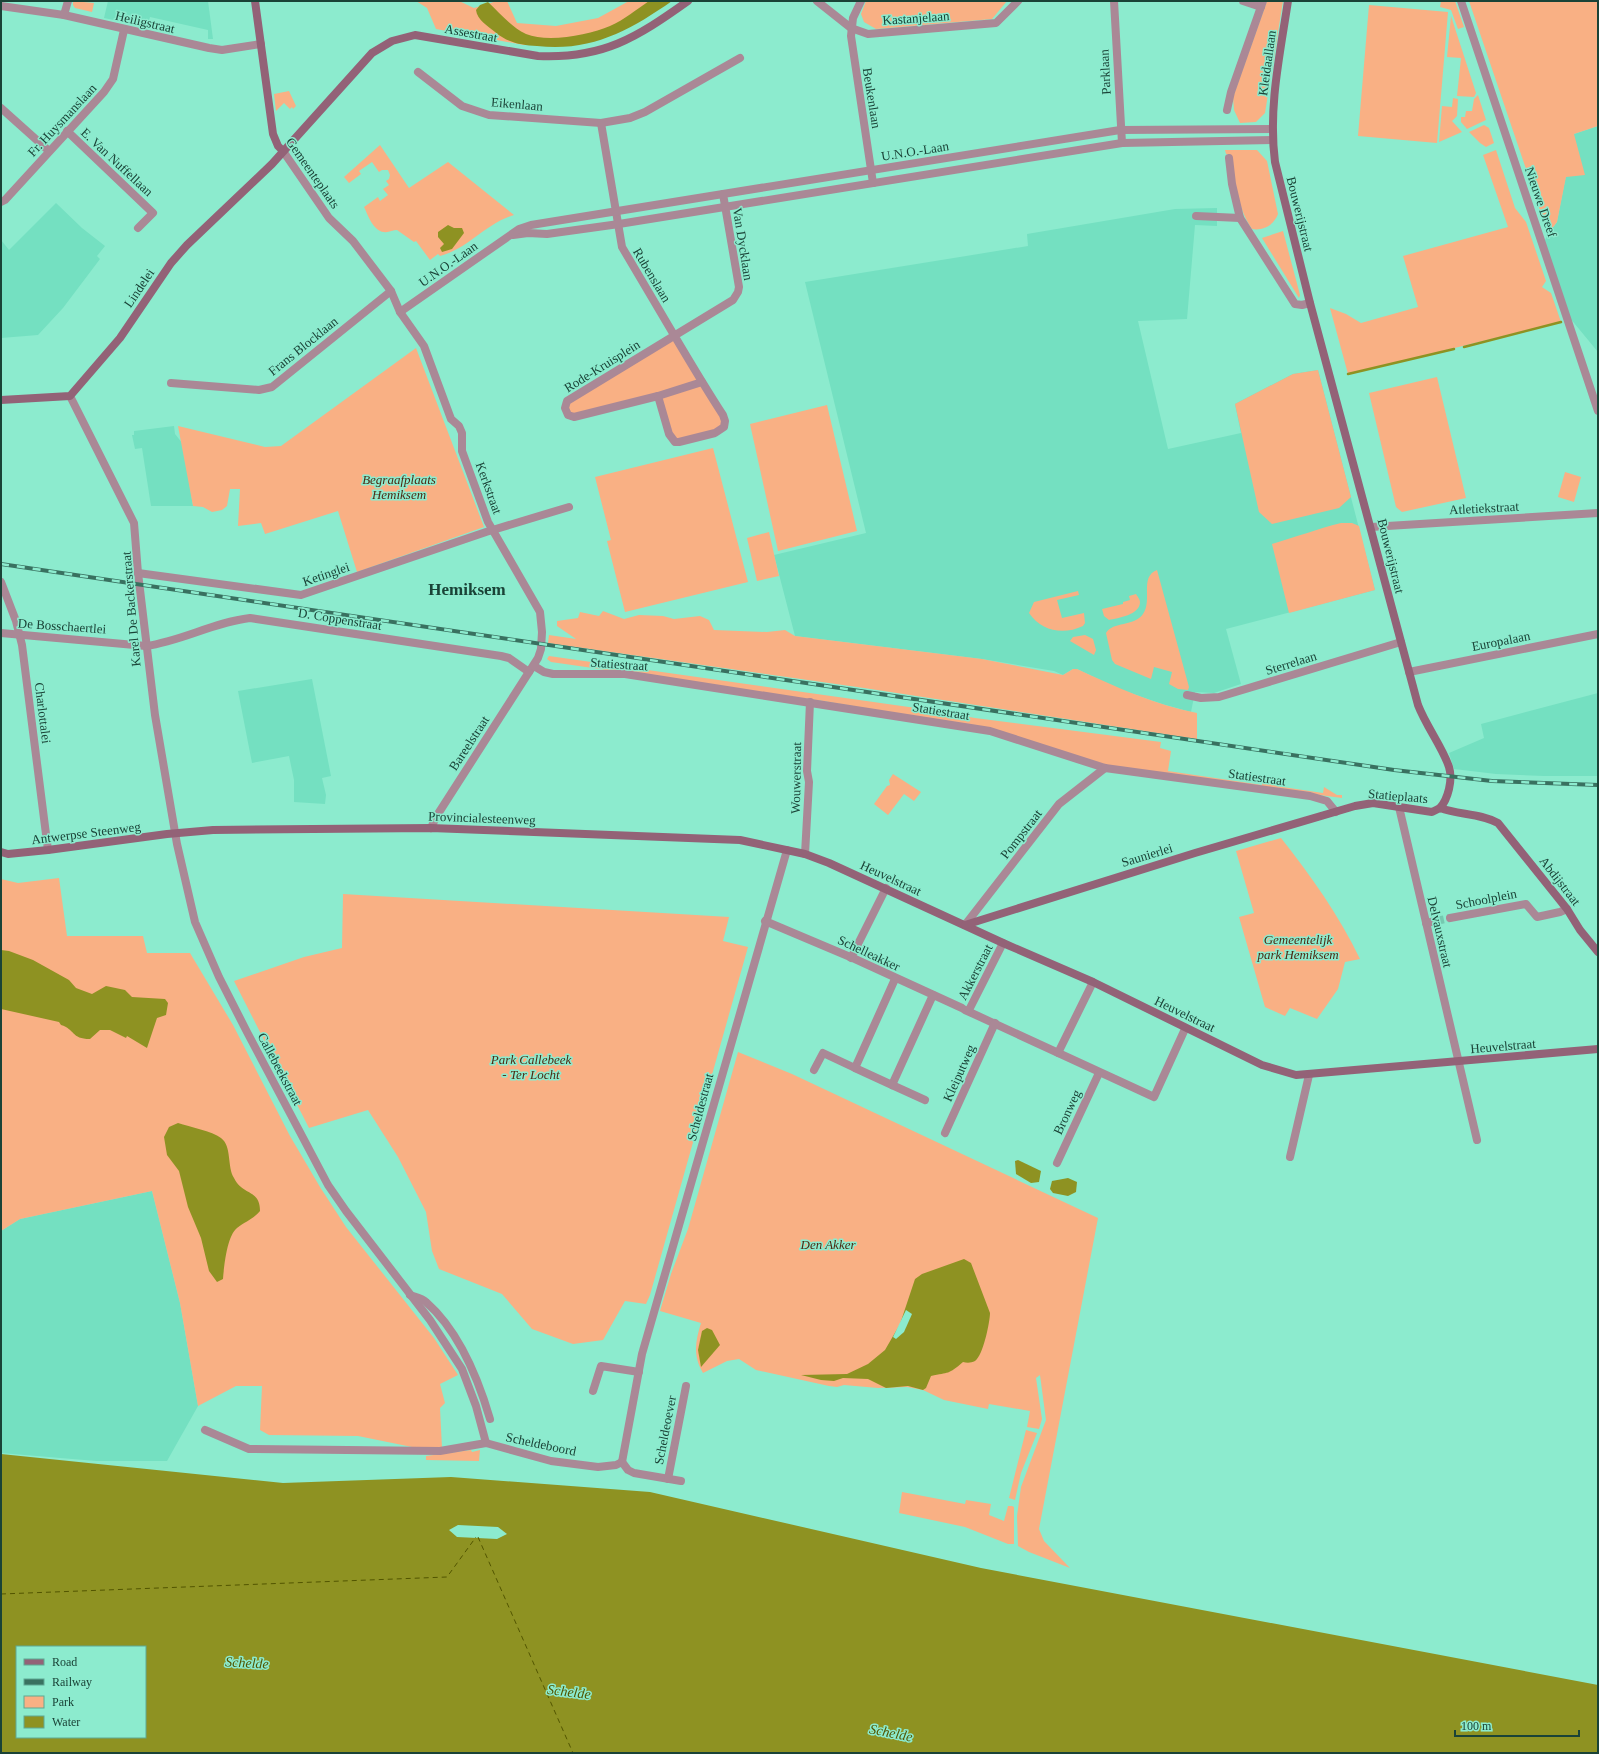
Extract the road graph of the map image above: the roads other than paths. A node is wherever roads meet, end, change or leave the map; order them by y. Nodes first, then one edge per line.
1 (68, 1) edge
2 (255, 1) edge
3 (688, 1) edge
4 (817, 1) edge
5 (861, 1) edge
6 (1018, 1) edge
7 (1114, 1) edge
8 (1243, 1) edge
9 (1288, 1) edge
10 (1461, 1) edge
11 (1262, 4) edge
12 (1, 6) edge
13 (64, 15) junction
14 (851, 28) junction
15 (124, 30) junction
16 (261, 44) junction
17 (740, 58) dead end
18 (418, 72) dead end
19 (1, 108) edge
20 (1227, 110) dead end
21 (601, 123) junction
22 (1218, 129) junction
23 (1273, 129) junction
24 (1120, 130) junction
25 (66, 131) junction
26 (1273, 140) junction
27 (1218, 141) junction
28 (1122, 143) junction
29 (49, 151) junction
30 (283, 151) junction
31 (1229, 158) dead end
32 (871, 171) junction
33 (873, 183) junction
34 (723, 194) junction
35 (3, 201) edge
36 (725, 206) junction
37 (617, 212) junction
38 (1196, 216) dead end
39 (1240, 218) junction
40 (619, 224) junction
41 (138, 228) dead end
42 (509, 236) junction
43 (391, 291) junction
44 (1310, 304) junction
45 (400, 312) junction
46 (674, 335) junction
47 (702, 382) junction
48 (171, 383) dead end
49 (70, 396) junction
50 (658, 396) junction
51 (1, 400) edge
52 (1598, 411) edge
53 (568, 507) dead end
54 (1598, 513) edge
55 (1371, 527) junction
56 (492, 530) junction
57 (138, 573) junction
58 (1, 582) edge
59 (1, 633) edge
60 (1598, 634) edge
61 (20, 635) junction
62 (1401, 642) junction
63 (146, 646) junction
64 (531, 669) junction
65 (1409, 672) junction
66 (1187, 695) dead end
67 (810, 702) junction
68 (1105, 768) junction
69 (1399, 807) junction
70 (1440, 808) junction
71 (1336, 812) junction
72 (1501, 826) joint
73 (431, 828) junction
74 (175, 833) junction
75 (48, 850) junction
76 (787, 850) junction
77 (1, 852) edge
78 (805, 854) junction
79 (886, 888) junction
80 (1567, 909) junction
81 (1450, 918) tunnel mouth
82 (765, 921) junction
83 (1436, 921) tunnel mouth
84 (1426, 923) junction
85 (964, 925) junction
86 (1003, 943) junction
87 (1598, 952) edge
88 (851, 958) junction
89 (895, 979) junction
90 (1093, 982) junction
91 (933, 996) junction
92 (965, 1010) junction
93 (995, 1023) junction
94 (1186, 1029) junction
95 (1598, 1049) edge
96 (1058, 1053) junction
97 (1458, 1062) junction
98 (854, 1068) junction
99 (814, 1070) dead end
100 (1099, 1073) junction
101 (1309, 1075) junction
102 (892, 1085) junction
103 (925, 1100) dead end
104 (945, 1133) dead end
105 (1477, 1140) dead end
106 (1290, 1157) dead end
107 (1057, 1163) dead end
108 (409, 1294) junction
109 (639, 1372) junction
110 (686, 1386) dead end
111 (593, 1391) dead end
112 (490, 1419) dead end
113 (204, 1430) dead end
114 (486, 1444) junction
115 (622, 1462) junction
116 (668, 1479) junction
117 (681, 1481) dead end

1 - 13 street
2 - 16 street, Gemeenteplaats
3 - 30 street, Assestraat
4 - 14 street, Kastanjelaan
5 - 14 street
6 - 14 street, Kastanjelaan
7 - 24 street, Parklaan
8 - 11 street
9 - 23 street, Kleidaallaan
10 - 52 street, Nieuwe Dreef
11 - 20 street
12 - 13 street, Heiligstraat
13 - 15 street, Heiligstraat
14 - 32 street, Beukenlaan
15 - 16 street, Heiligstraat
15 - 25 street, Fr. Huysmanslaan
16 - 30 street, Gemeenteplaats
17 - 21 street, Eikenlaan
18 - 21 street, Eikenlaan
19 - 29 street
21 - 37 street
22 - 23 street, U.N.O.-Laan
22 - 24 street, U.N.O.-Laan
22 - 27 street
23 - 26 street, Bouwerijstraat
24 - 28 street, Parklaan
24 - 32 street, U.N.O.-Laan
25 - 29 street, Fr. Huysmanslaan
25 - 41 street, E. Van Nuffellaan
26 - 27 street, U.N.O.-Laan
26 - 44 street, Bouwerijstraat
27 - 28 street, U.N.O.-Laan
28 - 33 street, U.N.O.-Laan
29 - 35 street, Fr. Huysmanslaan
30 - 43 street, Gemeenteplaats
30 - 49 street, Lindelei
31 - 39 street
32 - 33 street, Beukenlaan
32 - 34 street, U.N.O.-Laan
33 - 36 street, U.N.O.-Laan
34 - 36 street, Van Dycklaan
34 - 37 street, U.N.O.-Laan
36 - 40 street, U.N.O.-Laan
36 - 46 street, Van Dycklaan
37 - 40 street
37 - 42 street, U.N.O.-Laan
38 - 39 street
39 - 44 street
40 - 42 street, U.N.O.-Laan
40 - 46 street, Rubenslaan
42 - 45 street, U.N.O.-Laan
43 - 45 street, Gemeenteplaats
43 - 48 street, Frans Blocklaan
44 - 55 street, Bouwerijstraat
45 - 56 street, Kerkstraat
46 - 47 street
46 - 50 street, Rode-Kruisplein
47 - 50 street, Rode-Kruisplein
47 - 50 street
49 - 51 street
49 - 57 street, Karel De Backerstraat
53 - 56 street, Ketinglei
54 - 55 street, Atletiekstraat
55 - 62 street, Bouwerijstraat
56 - 57 street, Ketinglei
56 - 64 street, Kerkstraat
57 - 63 street, Karel De Backerstraat
58 - 61 street, Charlottalei
59 - 61 street, De Bosschaertlei
60 - 65 street, Europalaan
61 - 63 street, De Bosschaertlei
61 - 75 street, Charlottalei
62 - 65 street, Bouwerijstraat
62 - 66 street, Sterrelaan
63 - 64 street, D. Coppenstraat
63 - 74 street, Karel De Backerstraat
64 - 67 street, Statiestraat
64 - 73 street, Bareelstraat
65 - 70 street, Bouwerijstraat
67 - 68 street, Statiestraat
67 - 78 street, Wouwerstraat
68 - 71 street, Statiestraat
68 - 85 street, Pompstraat
69 - 70 street, Statieplaats
69 - 71 street, Statieplaats
69 - 84 street, Delvauxstraat
70 - 72 street, Statieplaats
71 - 85 street, Saunierlei
72 - 80 street, Abdijstraat
73 - 74 street, Provincialesteenweg
73 - 76 street, Provincialesteenweg
74 - 75 street, Antwerpse Steenweg
74 - 108 street, Callebeekstraat
75 - 77 street, Antwerpse Steenweg
76 - 78 street, Heuvelstraat
76 - 82 street, Scheldestraat
78 - 79 street, Heuvelstraat
79 - 85 street, Heuvelstraat
79 - 88 street
80 - 81 street, Schoolplein
80 - 87 street, Abdijstraat
82 - 88 street, Schelleakker
82 - 109 street, Scheldestraat
83 - 84 street
84 - 97 street, Delvauxstraat
85 - 86 street, Heuvelstraat
86 - 90 street, Heuvelstraat
86 - 92 street, Akkerstraat
88 - 89 street, Schelleakker
89 - 91 street, Schelleakker
89 - 98 street
90 - 94 street, Heuvelstraat
90 - 96 street
91 - 92 street, Schelleakker
91 - 102 street
92 - 93 street, Schelleakker
93 - 96 street, Schelleakker
93 - 104 street, Kleiputweg
94 - 100 street, Schelleakker
94 - 101 street, Heuvelstraat
95 - 97 street, Heuvelstraat
96 - 100 street, Schelleakker
97 - 101 street, Heuvelstraat
97 - 105 street, Delvauxstraat
98 - 99 street
98 - 102 street
100 - 107 street, Bronweg
101 - 106 street
102 - 103 street
108 - 112 street, Callebeekstraat
108 - 114 street, Callebeekstraat
109 - 111 street
109 - 115 street, Scheldestraat
110 - 116 street, Scheldeoever
113 - 114 street
114 - 115 street, Scheldeboord
115 - 116 street
116 - 117 street

